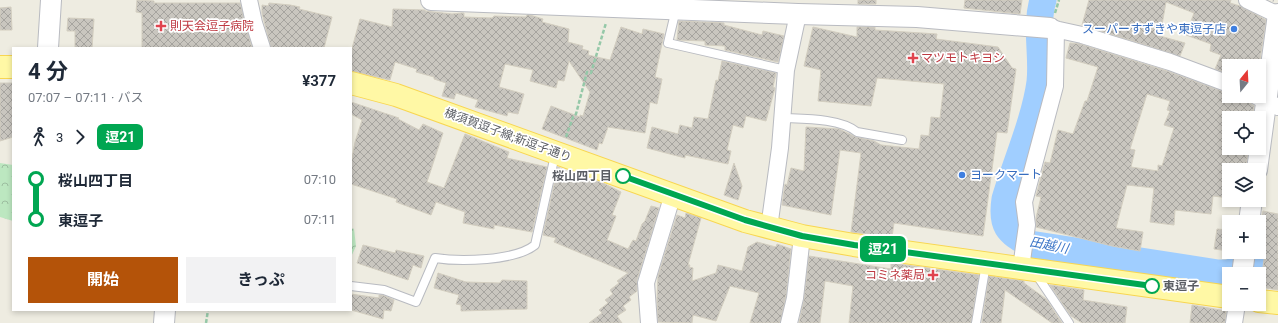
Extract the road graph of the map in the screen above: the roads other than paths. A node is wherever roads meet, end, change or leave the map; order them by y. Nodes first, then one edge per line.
1 (51, 0) edge
2 (249, 0) edge
3 (430, 0) edge
4 (1247, 0) edge
5 (677, 5) edge
6 (798, 14) junction
7 (1278, 15) edge
8 (1053, 29) junction
9 (48, 47) edge
10 (262, 47) edge
11 (1275, 57) edge
12 (0, 67) edge
13 (12, 67) edge
14 (786, 70) junction
15 (1222, 81) edge
16 (352, 83) edge
17 (1267, 101) edge
18 (782, 118) junction
19 (902, 140) dead end
20 (561, 146) junction
21 (1258, 163) edge
22 (673, 194) junction
23 (769, 228) junction
24 (802, 236) junction
25 (986, 264) junction
26 (1027, 269) junction
27 (352, 286) edge
28 (1222, 295) edge
29 (1266, 302) edge
30 (1278, 303) edge
31 (164, 311) edge
32 (1237, 311) edge
33 (1065, 321) edge
34 (164, 323) edge
35 (649, 323) edge
36 (789, 323) edge
37 (976, 323) edge
38 (1234, 323) edge

1 - 9 street
2 - 10 street
3 - 5 street
4 - 7 street
5 - 6 street
5 - 14 lane
6 - 8 street
6 - 14 street
7 - 11 street
8 - 15 street
8 - 26 street
11 - 17 street
12 - 13 main road
14 - 18 street
16 - 20 main road, 横須賀逗子線;新逗子通り
17 - 21 street
18 - 19 lane
18 - 23 street
20 - 22 main road, 横須賀逗子線;新逗子通り
20 - 27 lane
22 - 23 main road, 横須賀逗子線;新逗子通り
22 - 35 street
23 - 24 main road, 横須賀逗子線;新逗子通り
24 - 25 main road, 横須賀逗子線;新逗子通り
24 - 36 street
25 - 26 main road, 横須賀逗子線;新逗子通り
25 - 37 lane
26 - 28 main road, 横須賀逗子線;新逗子通り
26 - 33 lane
29 - 30 main road
31 - 34 street
32 - 38 street

